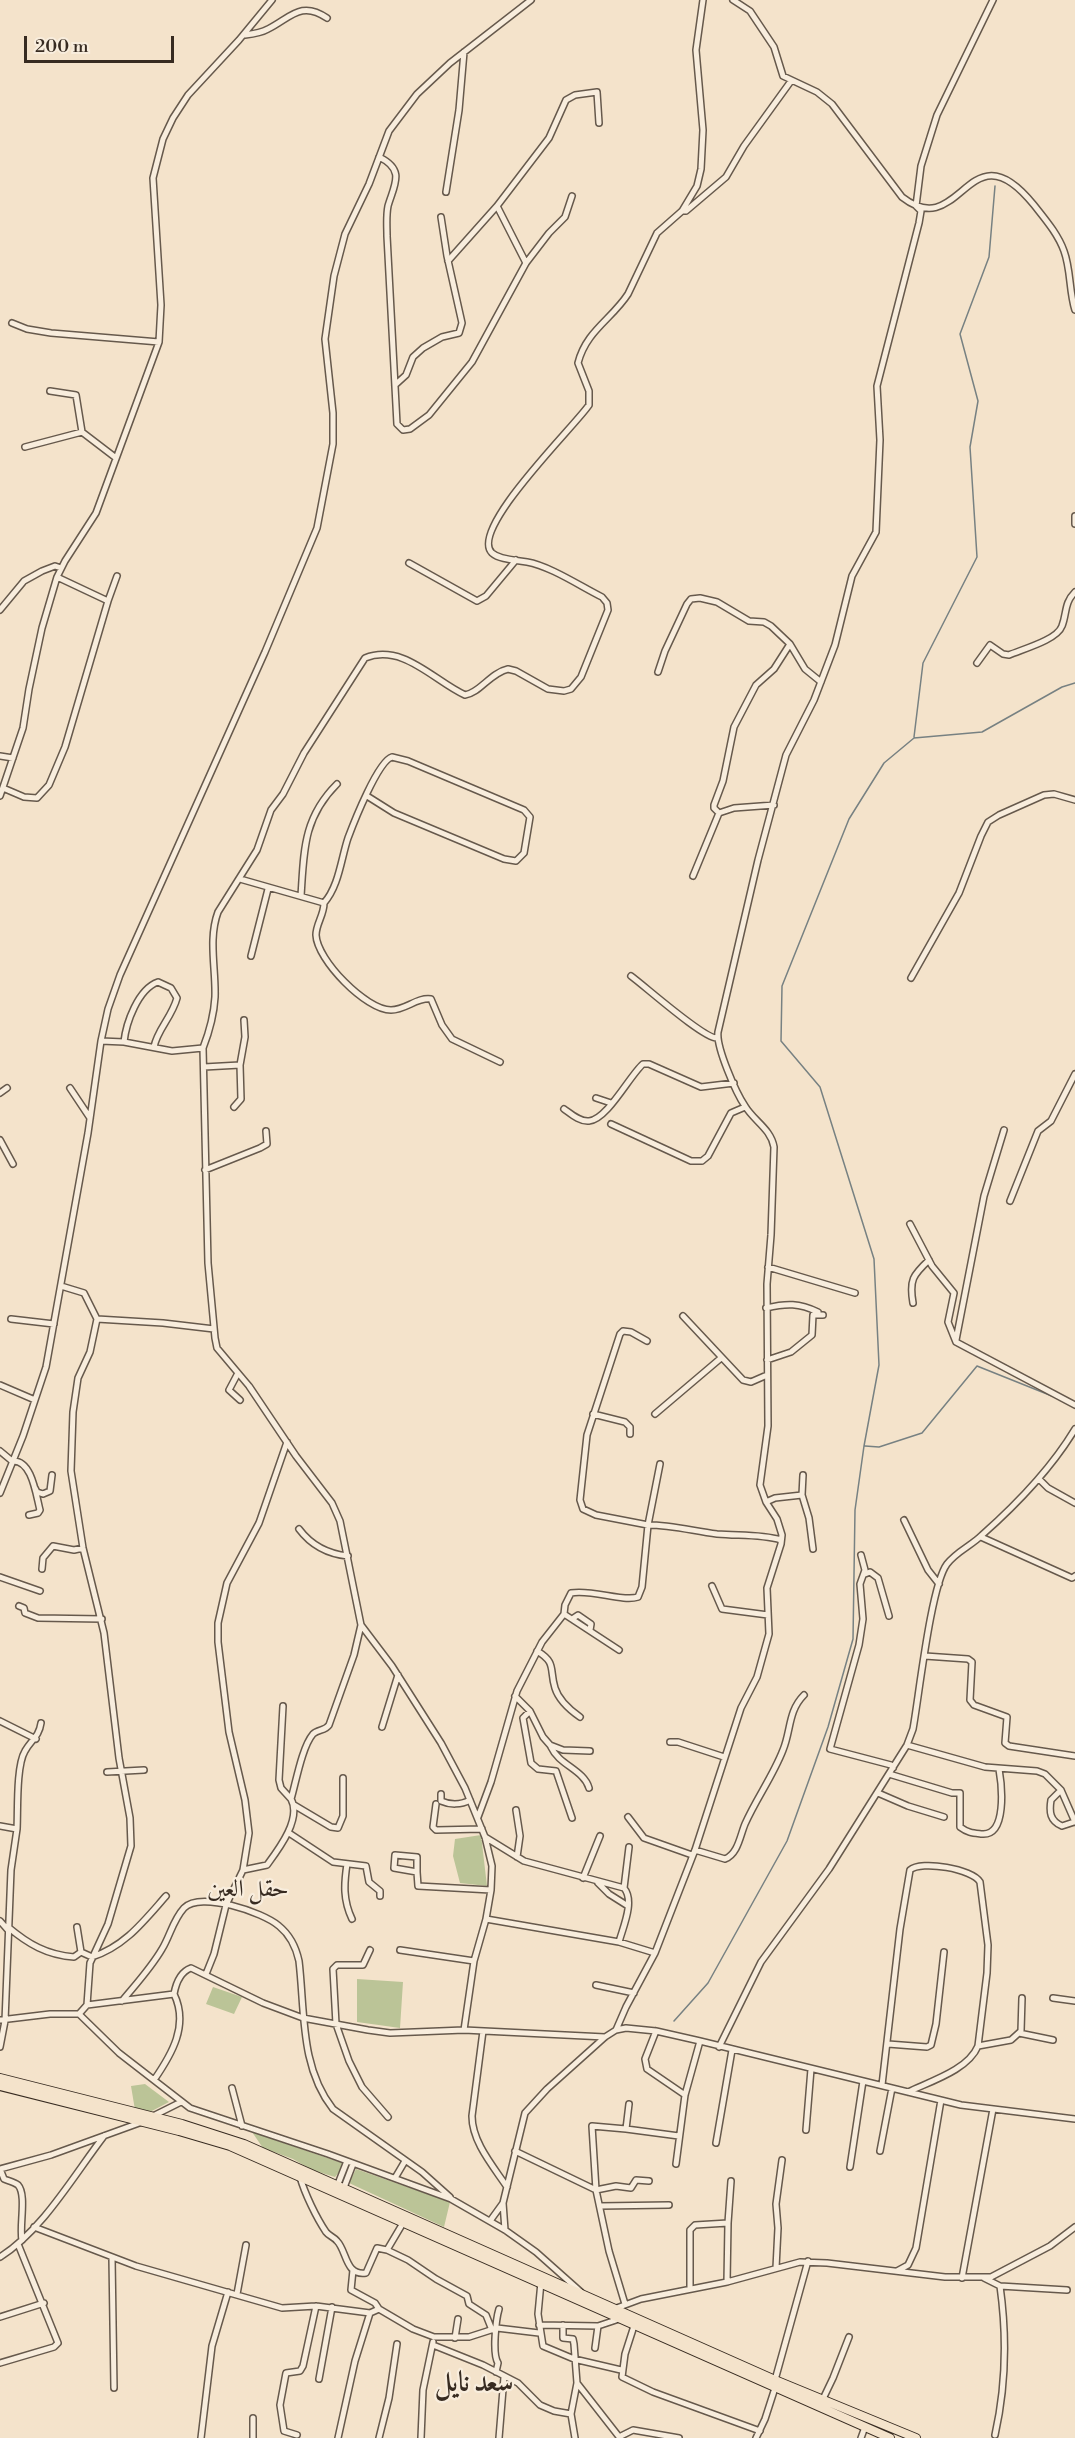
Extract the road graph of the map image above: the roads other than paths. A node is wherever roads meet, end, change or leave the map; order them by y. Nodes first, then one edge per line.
1 (272, 0) edge
2 (531, 0) edge
3 (704, 0) edge
4 (734, 0) edge
5 (993, 0) edge
6 (327, 18) dead end
7 (243, 36) junction
8 (464, 52) junction
9 (791, 81) junction
10 (599, 123) dead end
11 (380, 157) junction
12 (446, 192) dead end
13 (572, 196) dead end
14 (497, 206) junction
15 (916, 206) junction
16 (682, 211) junction
17 (441, 217) dead end
18 (448, 261) junction
19 (526, 263) junction
20 (1075, 310) edge
21 (12, 323) dead end
22 (159, 342) junction
23 (395, 385) junction
24 (50, 391) dead end
25 (82, 432) junction
26 (25, 447) dead end
27 (116, 458) junction
28 (1075, 516) edge
29 (1075, 524) edge
30 (516, 560) junction
31 (409, 563) dead end
32 (61, 568) junction
33 (117, 576) dead end
34 (57, 577) junction
35 (1075, 592) edge
36 (108, 601) junction
37 (0, 610) edge
38 (790, 644) junction
39 (977, 663) dead end
40 (658, 672) dead end
41 (821, 682) junction
42 (0, 756) edge
43 (13, 758) junction
44 (337, 784) dead end
45 (3, 788) junction
46 (0, 796) edge
47 (367, 796) junction
48 (1075, 800) edge
49 (774, 805) junction
50 (719, 813) junction
51 (693, 876) dead end
52 (240, 879) junction
53 (268, 889) junction
54 (301, 897) junction
55 (324, 903) junction
56 (250, 956) dead end
57 (632, 976) dead end
58 (911, 978) dead end
59 (244, 1020) dead end
60 (717, 1038) junction
61 (101, 1041) junction
62 (124, 1042) junction
63 (154, 1047) junction
64 (203, 1048) junction
65 (500, 1062) dead end
66 (240, 1065) junction
67 (204, 1068) junction
68 (1075, 1074) edge
69 (734, 1083) junction
70 (7, 1088) dead end
71 (70, 1088) dead end
72 (0, 1093) edge
73 (596, 1098) dead end
74 (611, 1103) junction
75 (234, 1107) dead end
76 (745, 1107) junction
77 (564, 1109) dead end
78 (90, 1118) junction
79 (611, 1124) dead end
80 (1004, 1130) dead end
81 (266, 1131) dead end
82 (0, 1140) edge
83 (13, 1164) dead end
84 (205, 1170) junction
85 (1010, 1201) dead end
86 (910, 1224) dead end
87 (929, 1260) junction
88 (768, 1267) junction
89 (61, 1286) junction
90 (855, 1293) dead end
91 (913, 1302) dead end
92 (766, 1308) junction
93 (683, 1316) dead end
94 (11, 1319) dead end
95 (97, 1320) junction
96 (54, 1324) junction
97 (214, 1329) junction
98 (647, 1341) dead end
99 (956, 1342) junction
100 (721, 1358) junction
101 (767, 1360) junction
102 (238, 1373) junction
103 (767, 1375) junction
104 (0, 1385) edge
105 (35, 1400) junction
106 (240, 1400) dead end
107 (1075, 1405) edge
108 (593, 1414) junction
109 (655, 1414) dead end
110 (1075, 1430) edge
111 (630, 1434) dead end
112 (286, 1442) junction
113 (0, 1450) edge
114 (12, 1461) junction
115 (660, 1464) dead end
116 (52, 1475) dead end
117 (802, 1475) dead end
118 (1039, 1479) junction
119 (33, 1484) junction
120 (0, 1492) edge
121 (802, 1495) junction
122 (766, 1502) junction
123 (1075, 1503) edge
124 (29, 1515) dead end
125 (904, 1520) dead end
126 (648, 1524) junction
127 (299, 1529) dead end
128 (981, 1537) junction
129 (781, 1539) junction
130 (83, 1548) junction
131 (813, 1549) dead end
132 (861, 1555) dead end
133 (348, 1556) junction
134 (42, 1569) dead end
135 (865, 1574) junction
136 (0, 1576) edge
137 (1075, 1576) edge
138 (939, 1584) junction
139 (712, 1586) dead end
140 (40, 1591) dead end
141 (19, 1606) dead end
142 (564, 1614) junction
143 (768, 1615) junction
144 (889, 1617) dead end
145 (102, 1619) junction
146 (361, 1625) junction
147 (618, 1650) dead end
148 (537, 1651) junction
149 (925, 1656) junction
150 (398, 1675) junction
151 (804, 1695) dead end
152 (515, 1696) junction
153 (284, 1706) dead end
154 (530, 1711) junction
155 (580, 1717) dead end
156 (0, 1721) edge
157 (41, 1723) dead end
158 (382, 1727) dead end
159 (36, 1740) junction
160 (670, 1742) dead end
161 (550, 1745) junction
162 (908, 1745) junction
163 (590, 1751) dead end
164 (1075, 1756) edge
165 (724, 1757) junction
166 (999, 1769) junction
167 (144, 1770) dead end
168 (120, 1771) junction
169 (891, 1771) junction
170 (107, 1772) dead end
171 (344, 1778) dead end
172 (590, 1788) dead end
173 (1061, 1790) junction
174 (878, 1793) junction
175 (441, 1794) dead end
176 (470, 1800) junction
177 (293, 1802) junction
178 (436, 1804) dead end
179 (516, 1810) dead end
180 (478, 1817) junction
181 (628, 1817) dead end
182 (944, 1817) dead end
183 (572, 1818) dead end
184 (1075, 1822) edge
185 (0, 1826) edge
186 (17, 1829) junction
187 (482, 1829) junction
188 (289, 1833) junction
189 (600, 1836) dead end
190 (485, 1837) junction
191 (629, 1847) dead end
192 (693, 1852) junction
193 (518, 1857) junction
194 (347, 1864) junction
195 (243, 1870) junction
196 (417, 1872) junction
197 (583, 1878) junction
198 (597, 1882) junction
199 (624, 1888) junction
200 (491, 1890) junction
201 (166, 1896) dead end
202 (380, 1896) dead end
203 (226, 1905) junction
204 (628, 1906) junction
205 (352, 1919) dead end
206 (486, 1919) junction
207 (0, 1921) edge
208 (77, 1927) dead end
209 (8, 1929) junction
210 (619, 1942) junction
211 (370, 1950) dead end
212 (400, 1950) dead end
213 (81, 1952) junction
214 (944, 1952) dead end
215 (655, 1953) junction
216 (92, 1957) junction
217 (474, 1961) junction
218 (206, 1974) junction
219 (596, 1985) dead end
220 (634, 1993) junction
221 (174, 1994) junction
222 (1022, 1998) dead end
223 (1053, 1998) dead end
224 (122, 2001) junction
225 (1075, 2001) edge
226 (87, 2005) junction
227 (79, 2014) junction
228 (303, 2018) junction
229 (3, 2020) edge
230 (336, 2024) junction
231 (464, 2030) junction
232 (616, 2030) junction
233 (483, 2031) junction
234 (656, 2031) junction
235 (1019, 2033) junction
236 (582, 2037) junction
237 (605, 2037) junction
238 (1053, 2040) dead end
239 (700, 2041) junction
240 (888, 2044) junction
241 (978, 2046) junction
242 (0, 2047) edge
243 (719, 2047) junction
244 (591, 2050) junction
245 (732, 2050) junction
246 (811, 2068) junction
247 (0, 2078) edge
248 (154, 2080) junction
249 (863, 2081) junction
250 (882, 2085) junction
251 (0, 2086) edge
252 (232, 2088) dead end
253 (892, 2088) junction
254 (908, 2092) junction
255 (685, 2095) junction
256 (942, 2100) junction
257 (181, 2102) junction
258 (629, 2104) dead end
259 (993, 2109) junction
260 (152, 2116) junction
261 (388, 2117) dead end
262 (1075, 2119) edge
263 (143, 2122) junction
264 (242, 2126) junction
265 (626, 2129) junction
266 (806, 2130) dead end
267 (105, 2135) junction
268 (680, 2136) junction
269 (716, 2142) dead end
270 (515, 2151) junction
271 (880, 2151) dead end
272 (782, 2160) dead end
273 (405, 2161) junction
274 (350, 2162) junction
275 (676, 2164) dead end
276 (850, 2167) dead end
277 (0, 2169) edge
278 (300, 2177) junction
279 (395, 2178) junction
280 (650, 2181) dead end
281 (731, 2181) dead end
282 (507, 2187) junction
283 (596, 2190) junction
284 (339, 2191) junction
285 (451, 2199) junction
286 (503, 2203) junction
287 (669, 2205) dead end
288 (600, 2206) junction
289 (490, 2221) junction
290 (403, 2223) junction
291 (728, 2223) junction
292 (34, 2227) junction
293 (1075, 2227) edge
294 (505, 2230) junction
295 (20, 2242) junction
296 (246, 2245) dead end
297 (387, 2250) junction
298 (0, 2257) edge
299 (112, 2258) junction
300 (808, 2262) junction
301 (776, 2268) junction
302 (353, 2270) junction
303 (896, 2272) junction
304 (962, 2278) junction
305 (984, 2278) junction
306 (541, 2282) junction
307 (727, 2282) junction
308 (1000, 2286) junction
309 (690, 2289) junction
310 (1067, 2290) dead end
311 (228, 2292) junction
312 (237, 2294) junction
313 (583, 2295) junction
314 (44, 2303) junction
315 (624, 2304) junction
316 (316, 2306) junction
317 (332, 2307) junction
318 (379, 2309) junction
319 (499, 2309) dead end
320 (370, 2313) junction
321 (616, 2315) junction
322 (0, 2318) edge
323 (458, 2319) dead end
324 (539, 2325) junction
325 (563, 2325) junction
326 (598, 2325) junction
327 (634, 2326) junction
328 (495, 2329) junction
329 (539, 2333) junction
330 (434, 2337) junction
331 (849, 2337) dead end
332 (454, 2338) junction
333 (397, 2344) dead end
334 (433, 2345) junction
335 (595, 2348) dead end
336 (574, 2360) junction
337 (0, 2363) edge
338 (621, 2370) junction
339 (496, 2372) junction
340 (504, 2377) junction
341 (319, 2379) dead end
342 (577, 2383) junction
343 (775, 2384) junction
344 (114, 2388) dead end
345 (820, 2404) junction
346 (572, 2414) junction
347 (253, 2418) dead end
348 (865, 2427) junction
349 (760, 2432) junction
350 (297, 2435) dead end
351 (996, 2435) dead end
352 (619, 2437) edge
353 (201, 2438) edge
354 (253, 2438) edge
355 (338, 2438) edge
356 (379, 2438) edge
357 (420, 2438) edge
358 (499, 2438) edge
359 (575, 2438) edge
360 (679, 2438) edge
361 (756, 2438) edge
362 (861, 2438) edge
363 (890, 2438) edge
364 (916, 2438) edge

1 - 7 street
2 - 8 street
3 - 16 street
4 - 9 street
5 - 15 street
6 - 7 street
7 - 22 street
8 - 11 street
8 - 12 street
9 - 15 street
9 - 16 street
10 - 14 street
11 - 23 street
11 - 61 street
13 - 19 street
14 - 18 street
14 - 19 street
15 - 20 street
15 - 41 street
16 - 30 street
17 - 18 street
18 - 23 street
19 - 23 street
21 - 22 street
22 - 27 street
24 - 25 street
25 - 26 street
25 - 27 street
27 - 32 street
28 - 29 street
30 - 31 street
30 - 52 street
32 - 34 street
32 - 37 street
33 - 36 street
34 - 36 street
34 - 43 street
35 - 39 street
36 - 45 street
38 - 40 street
38 - 41 street
38 - 50 street
41 - 49 street
42 - 43 street
43 - 45 street
44 - 54 street
45 - 46 street
47 - 47 street
47 - 55 street
48 - 58 street
49 - 50 street
49 - 60 street
50 - 51 street
52 - 53 street
52 - 64 street
53 - 54 street
53 - 56 street
54 - 55 street
55 - 65 street
57 - 60 street
59 - 66 street
60 - 69 street
61 - 62 street
61 - 78 street
62 - 63 street
62 - 63 street
63 - 64 street
64 - 67 street
66 - 67 street
66 - 75 street
67 - 84 street
68 - 85 street
69 - 74 street
69 - 76 street
70 - 72 street
71 - 78 street
73 - 74 street
74 - 77 street
76 - 79 street
76 - 88 street
78 - 89 street
80 - 99 street
81 - 84 street
82 - 83 street
84 - 97 street
86 - 87 street
87 - 91 street
87 - 99 street
88 - 90 street
88 - 92 street
89 - 95 street
89 - 96 street
92 - 101 street
92 - 101 street
93 - 100 street
94 - 96 street
95 - 97 street
95 - 130 street
96 - 105 street
97 - 102 street
98 - 108 street
99 - 107 street
100 - 103 street
100 - 109 street
101 - 103 street
102 - 106 street
102 - 112 street
103 - 122 street
104 - 105 street
105 - 114 street
108 - 111 street
108 - 126 street
110 - 118 street
112 - 133 street
112 - 195 street
113 - 114 street
114 - 119 street
114 - 120 street
115 - 126 street
116 - 119 street
117 - 121 street
118 - 123 street
118 - 128 street
119 - 124 street
121 - 122 street
121 - 131 street
122 - 129 street
125 - 138 street
126 - 129 street
126 - 142 street
127 - 133 street
128 - 137 street
128 - 138 street
129 - 143 street
130 - 134 street
130 - 145 street
132 - 135 street
133 - 146 street
135 - 144 street
135 - 169 street
136 - 140 street
138 - 149 street
139 - 143 street
141 - 145 street
142 - 147 street
142 - 148 street
143 - 165 street
145 - 168 street
146 - 150 street
146 - 177 street
148 - 152 street
148 - 155 street
149 - 162 street
149 - 164 street
150 - 158 street
150 - 176 street
151 - 192 street
152 - 154 street
152 - 180 street
153 - 177 street
154 - 161 street
154 - 183 street
156 - 159 street
157 - 159 street
159 - 186 street
160 - 165 street
161 - 163 street
161 - 172 street
162 - 166 street
162 - 169 street
165 - 192 street
166 - 169 street
166 - 173 street
167 - 168 street
168 - 170 street
168 - 216 street
169 - 174 street
171 - 177 street
173 - 184 street
173 - 184 street
174 - 182 street
174 - 243 street
175 - 176 street
176 - 180 street
177 - 188 street
178 - 187 street
179 - 193 street
180 - 187 street
181 - 192 street
185 - 186 street
186 - 209 street
187 - 190 street
188 - 194 street
188 - 195 street
189 - 197 street
190 - 193 street
190 - 200 street
191 - 199 street
192 - 215 street
193 - 197 street
194 - 202 street
194 - 205 street
195 - 203 street
196 - 196 street
196 - 200 street
197 - 198 street
198 - 199 street
198 - 204 street
199 - 204 street
200 - 206 street
201 - 216 street
203 - 218 street
203 - 224 street
203 - 228 street
204 - 210 street
206 - 210 street
206 - 217 street
207 - 209 street
208 - 213 street
209 - 213 street
209 - 229 street
210 - 215 street
211 - 230 street
212 - 217 street
213 - 216 street
214 - 240 street
215 - 220 street
216 - 226 street
217 - 231 street
218 - 221 street
218 - 228 street
219 - 220 street
220 - 232 street
221 - 224 street
221 - 248 street
222 - 235 street
223 - 225 street
224 - 226 street
226 - 227 street
227 - 229 street
227 - 248 street
228 - 230 street
228 - 273 street
229 - 242 street
230 - 231 street
230 - 261 street
231 - 233 street
232 - 234 street
232 - 237 street
233 - 236 street
233 - 282 street
234 - 239 street
234 - 255 street
235 - 238 street
235 - 241 street
236 - 237 street
236 - 244 street
237 - 244 street
239 - 243 street
239 - 255 street
240 - 241 street
240 - 250 street
241 - 254 street
243 - 245 street
244 - 270 street
245 - 246 street
245 - 269 street
246 - 249 street
246 - 266 street
247 - 260 highway
248 - 257 street
249 - 250 street
249 - 276 street
250 - 253 street
251 - 263 highway
252 - 264 street
253 - 254 street
253 - 271 street
254 - 256 street
255 - 268 street
256 - 259 street
256 - 303 street
257 - 260 street
257 - 264 street
258 - 265 street
259 - 262 street
259 - 304 street
260 - 263 street
260 - 284 highway
263 - 267 street
263 - 278 highway
264 - 274 street
265 - 268 street
265 - 283 street
267 - 277 street
267 - 292 street
268 - 275 street
270 - 282 street
270 - 283 street
272 - 301 street
273 - 279 street
273 - 285 street
274 - 279 street
274 - 284 street
277 - 295 street
278 - 284 highway
278 - 302 street
279 - 285 street
280 - 283 street
281 - 291 street
282 - 286 street
283 - 288 street
284 - 290 highway
284 - 313 highway
285 - 289 street
286 - 289 street
286 - 294 street
287 - 288 street
288 - 315 street
289 - 294 street
290 - 297 street
290 - 306 highway
291 - 307 street
291 - 309 street
292 - 295 street
292 - 299 street
293 - 305 street
294 - 313 street
295 - 298 street
295 - 314 street
296 - 312 street
297 - 302 street
297 - 328 street
299 - 311 street
299 - 344 street
300 - 301 street
300 - 303 street
300 - 343 street
301 - 307 street
302 - 318 street
303 - 304 street
304 - 305 street
305 - 308 street
306 - 321 highway
306 - 324 street
307 - 309 street
308 - 310 street
308 - 351 street
309 - 315 street
311 - 312 street
311 - 353 street
312 - 316 street
313 - 321 highway
314 - 322 street
314 - 337 street
315 - 321 street
316 - 317 street
316 - 350 street
317 - 320 street
317 - 341 street
318 - 320 street
318 - 330 street
319 - 328 street
320 - 355 street
321 - 326 street
321 - 327 highway
321 - 343 highway
323 - 332 street
324 - 325 street
324 - 329 street
325 - 326 street
325 - 336 street
326 - 335 street
327 - 338 street
327 - 343 highway
328 - 329 street
328 - 332 street
328 - 339 street
329 - 336 street
330 - 332 street
330 - 334 street
331 - 345 street
333 - 356 street
334 - 339 street
334 - 357 street
336 - 338 street
336 - 342 street
338 - 349 street
339 - 340 street
340 - 346 street
340 - 358 street
342 - 346 street
342 - 352 street
343 - 345 highway
343 - 349 street
345 - 348 highway
345 - 364 highway
346 - 359 street
347 - 354 street
348 - 362 street
348 - 363 highway
349 - 361 street
352 - 360 street

